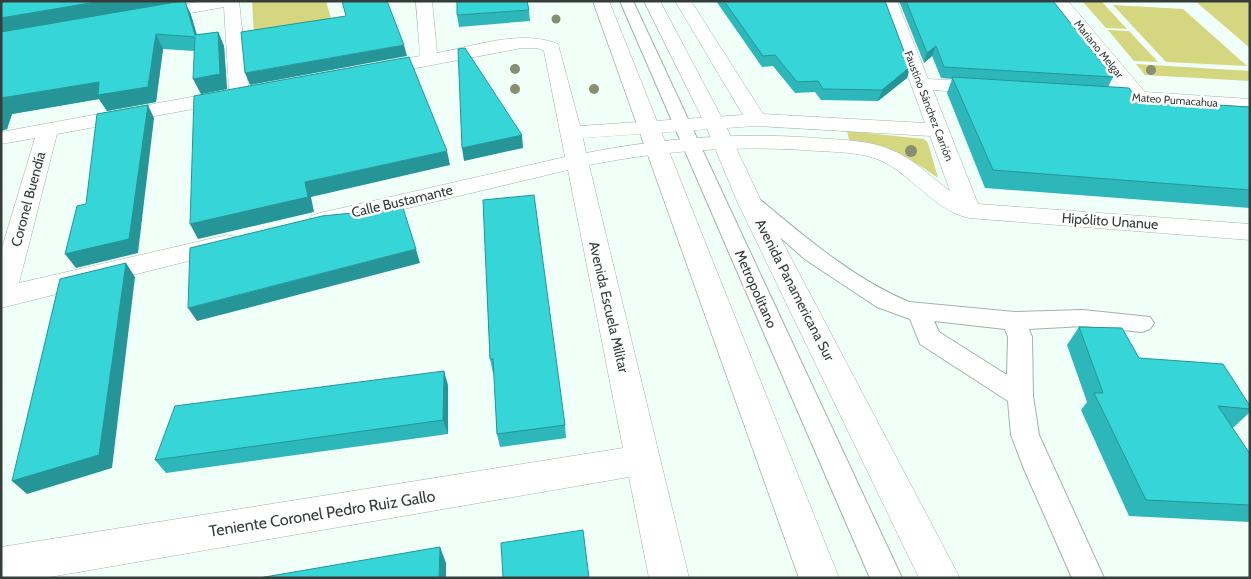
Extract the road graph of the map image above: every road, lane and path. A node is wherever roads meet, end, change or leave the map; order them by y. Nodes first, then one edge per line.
1 (230, 1) edge
2 (424, 1) edge
3 (601, 1) edge
4 (626, 1) edge
5 (652, 1) edge
6 (683, 1) edge
7 (889, 1) edge
8 (1060, 1) edge
9 (134, 18) edge
10 (429, 60) junction
11 (353, 74) edge
12 (921, 84) junction
13 (221, 85) edge
14 (1000, 89) edge
15 (258, 91) edge
16 (239, 94) junction
17 (1079, 94) edge
18 (1139, 98) junction
19 (1250, 105) edge
20 (756, 120) junction
21 (1, 123) edge
22 (48, 129) junction
23 (938, 130) junction
24 (718, 131) junction
25 (687, 133) junction
26 (653, 136) junction
27 (1, 138) edge
28 (573, 146) junction
29 (749, 201) junction
30 (969, 211) junction
31 (302, 226) edge
32 (1250, 232) edge
33 (254, 237) edge
34 (1, 298) edge
35 (919, 313) junction
36 (1014, 321) junction
37 (1142, 323) dead end
38 (1020, 396) junction
39 (643, 460) junction
40 (1, 566) edge
41 (669, 578) edge
42 (819, 578) edge
43 (886, 578) edge
44 (940, 578) edge
45 (1088, 578) edge

1 - 9 street
1 - 16 street
2 - 10 street
3 - 26 street
4 - 25 lane, Metropolitano
5 - 24 street, Avenida Panamericana Sur
6 - 20 street
7 - 12 street, Faustino Sánchez Carrión
8 - 18 street, Mariano Melgar
10 - 11 street
10 - 28 street, Avenida Escuela Militar
12 - 14 street
12 - 23 street, Faustino Sánchez Carrión
13 - 21 street
15 - 16 street
16 - 22 street
17 - 18 street, Mateo Pumacahua
18 - 19 street, Mateo Pumacahua
20 - 23 street
20 - 24 street
22 - 27 street
22 - 34 street, Coronel Buendía
23 - 30 street, Faustino Sánchez Carrión
24 - 25 street, Calle Bustamante
24 - 29 street, Avenida Panamericana Sur
24 - 30 street
25 - 26 street, Calle Bustamante
25 - 43 lane, Metropolitano
26 - 28 street, Calle Bustamante
26 - 42 street
28 - 31 street, Calle Bustamante
28 - 39 street, Avenida Escuela Militar
29 - 35 lane
29 - 44 street, Avenida Panamericana Sur
30 - 32 street, Hipólito Unanue
33 - 34 street
35 - 36 lane
35 - 38 lane
36 - 37 lane
36 - 38 lane
38 - 45 lane
39 - 40 street, Teniente Coronel Pedro Ruiz Gallo
39 - 41 street, Avenida Escuela Militar

